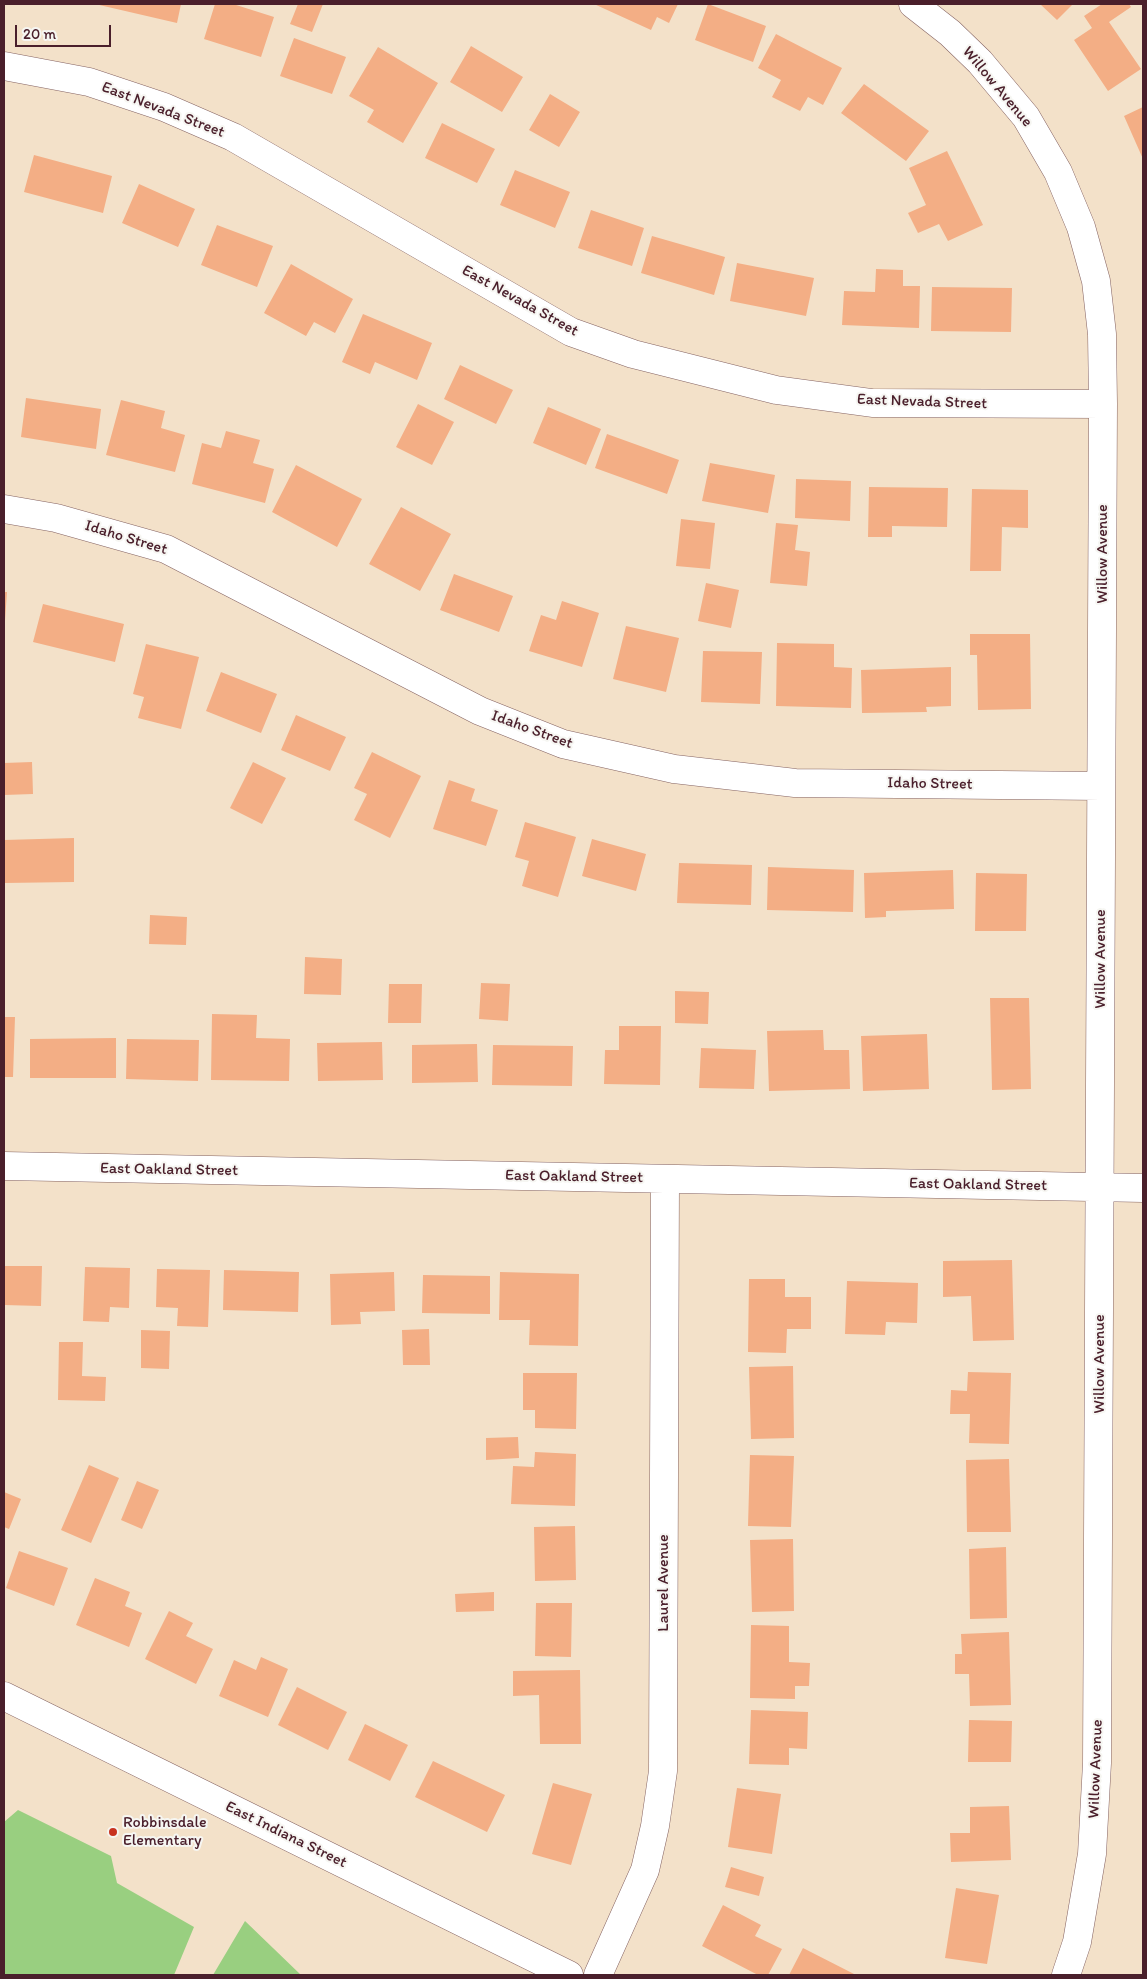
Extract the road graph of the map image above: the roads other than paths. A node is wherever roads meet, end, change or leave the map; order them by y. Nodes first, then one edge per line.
1 (913, 4) edge
2 (4, 66) edge
3 (1103, 404) junction
4 (4, 509) edge
5 (1101, 786) junction
6 (4, 1166) edge
7 (665, 1179) junction
8 (1101, 1187) junction
9 (1143, 1188) edge
10 (4, 1696) edge
11 (569, 1975) edge
12 (598, 1975) edge
13 (1066, 1975) edge

1 - 3 street, Willow Avenue
2 - 3 street, East Nevada Street
3 - 5 street, Willow Avenue
4 - 5 street, Idaho Street
5 - 8 street, Willow Avenue
6 - 7 street, East Oakland Street
7 - 8 street, East Oakland Street
7 - 12 street, Laurel Avenue
8 - 9 street, East Oakland Street
8 - 13 street, Willow Avenue
10 - 11 street, East Indiana Street

